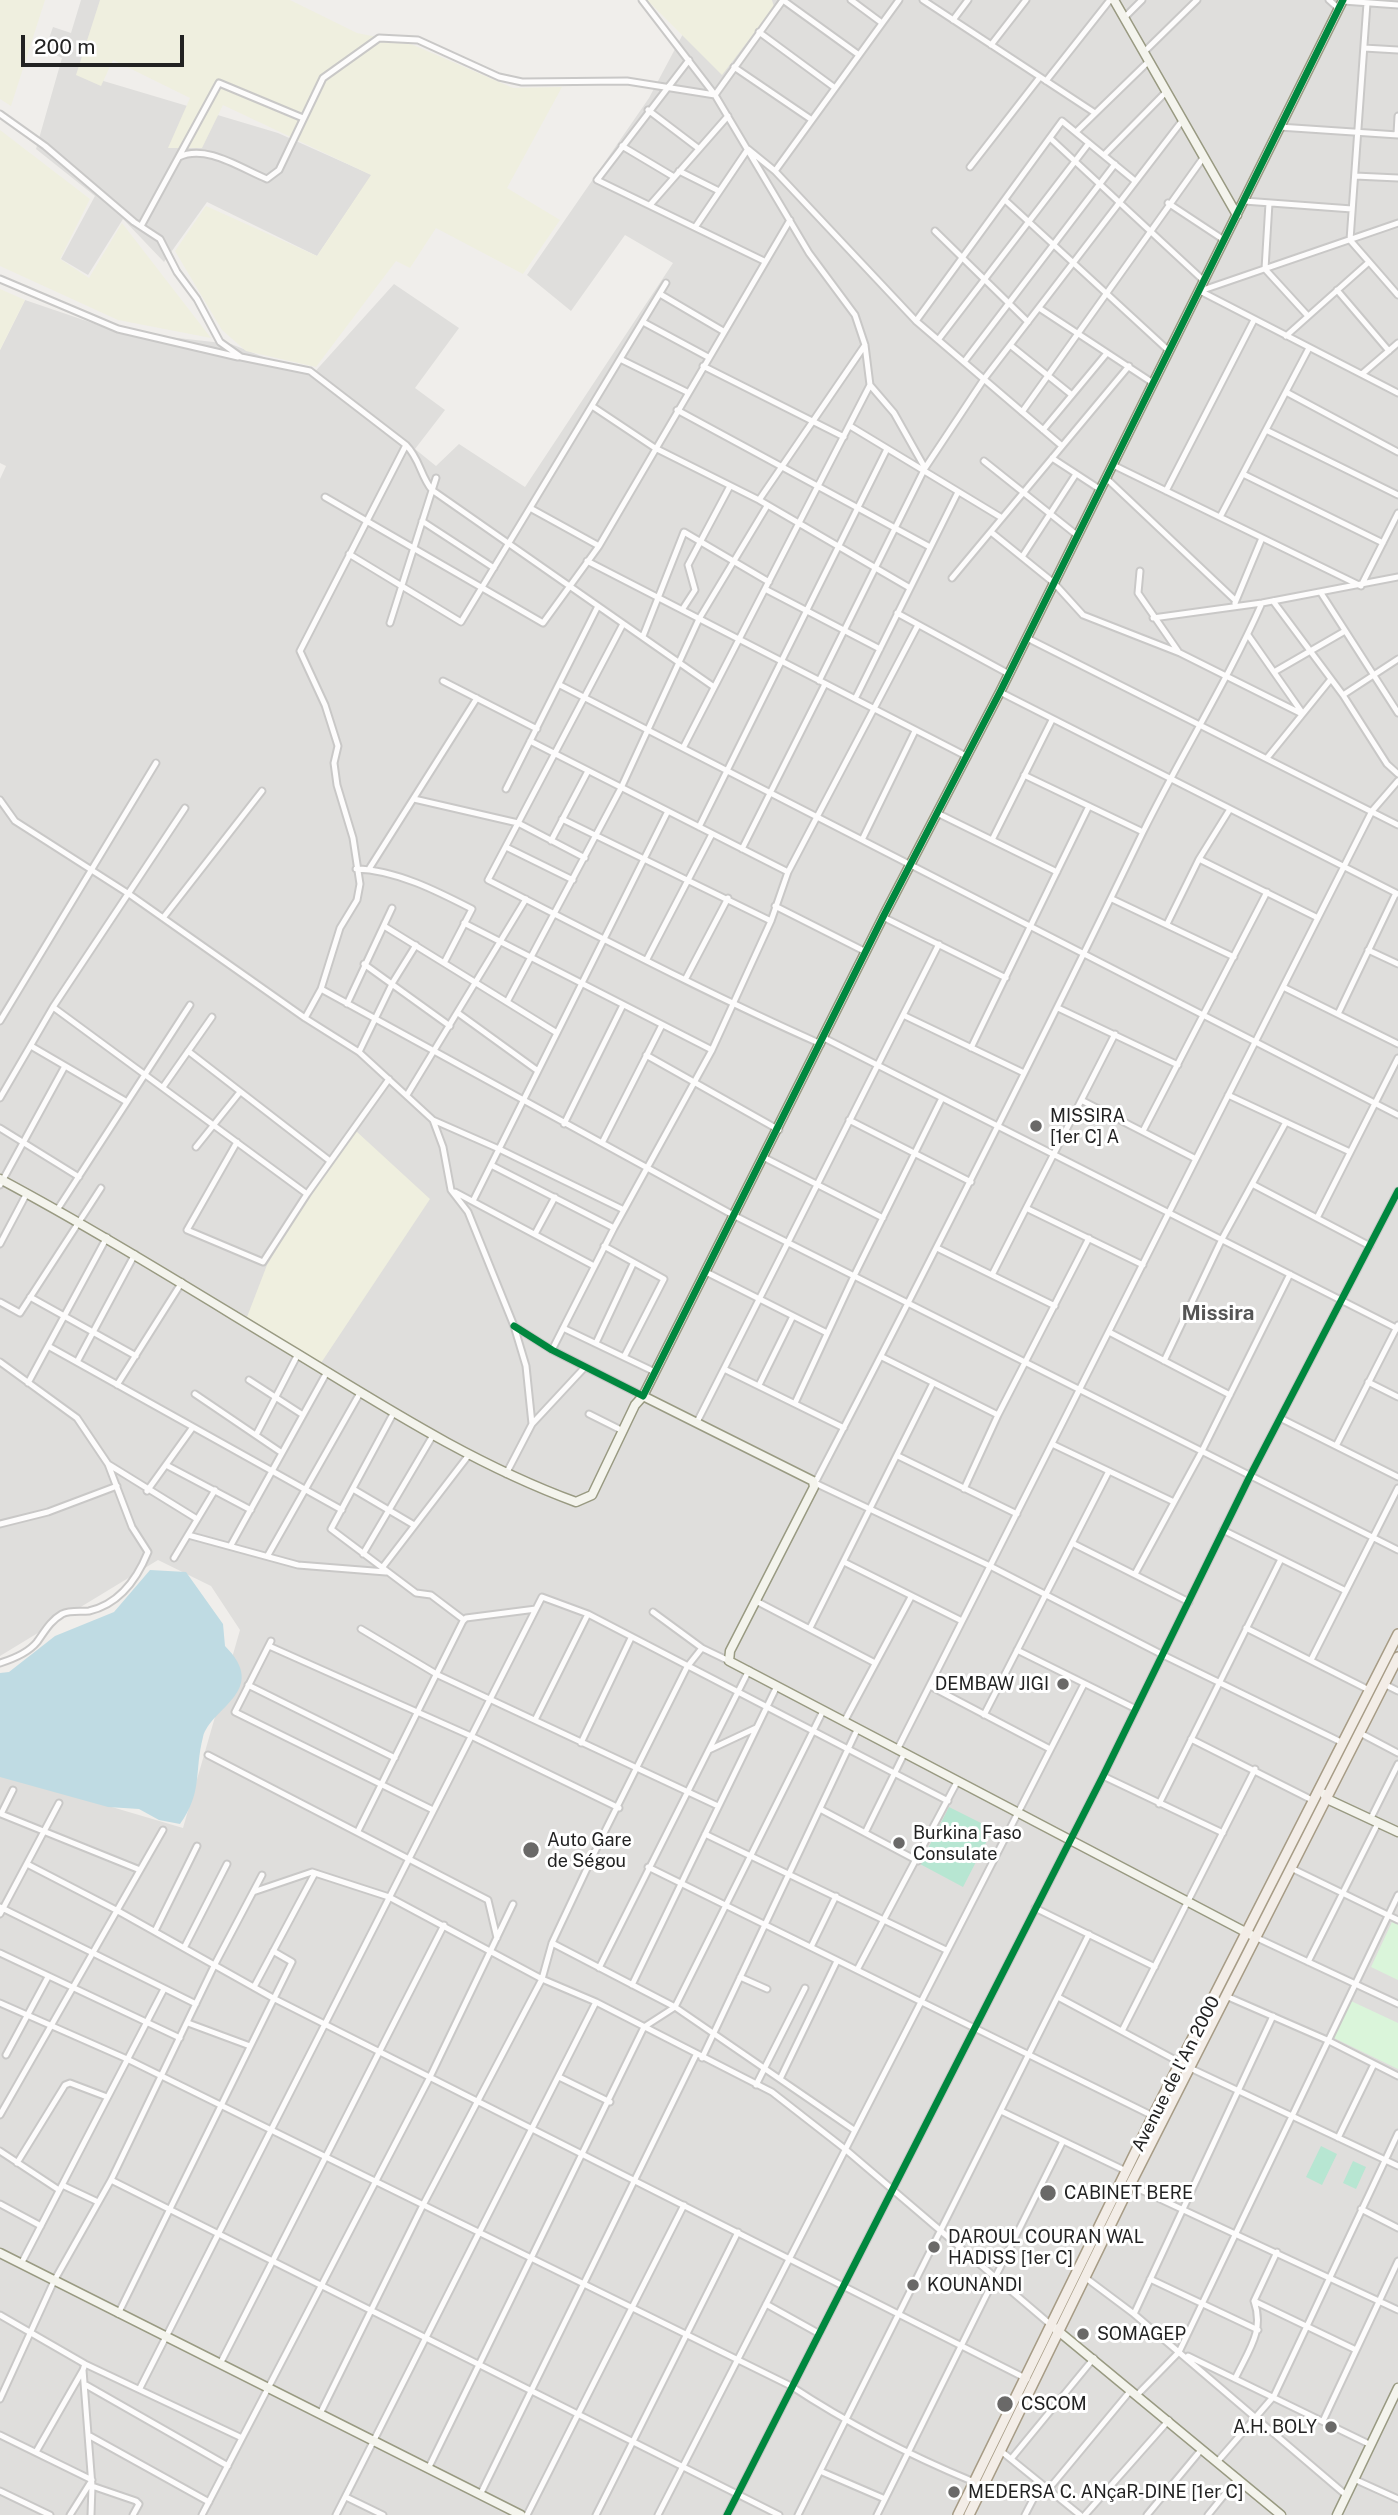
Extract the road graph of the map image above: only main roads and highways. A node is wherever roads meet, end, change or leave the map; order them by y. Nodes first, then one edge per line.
1 (1398, 1634) edge
2 (1398, 1657) edge
3 (1251, 1935) junction
4 (1186, 2065) junction
5 (1055, 2328) junction
6 (958, 2515) edge
7 (969, 2515) edge

1 - 3 main road, Avenue de l'An 2000
2 - 3 main road, Avenue de l'An 2000
3 - 4 main road, Avenue de l'An 2000
3 - 4 main road, Avenue de l'An 2000
4 - 5 main road, Avenue de l'An 2000
4 - 5 main road, Avenue de l'An 2000
5 - 6 main road, Avenue de l'An 2000
5 - 7 main road, Avenue de l'An 2000

